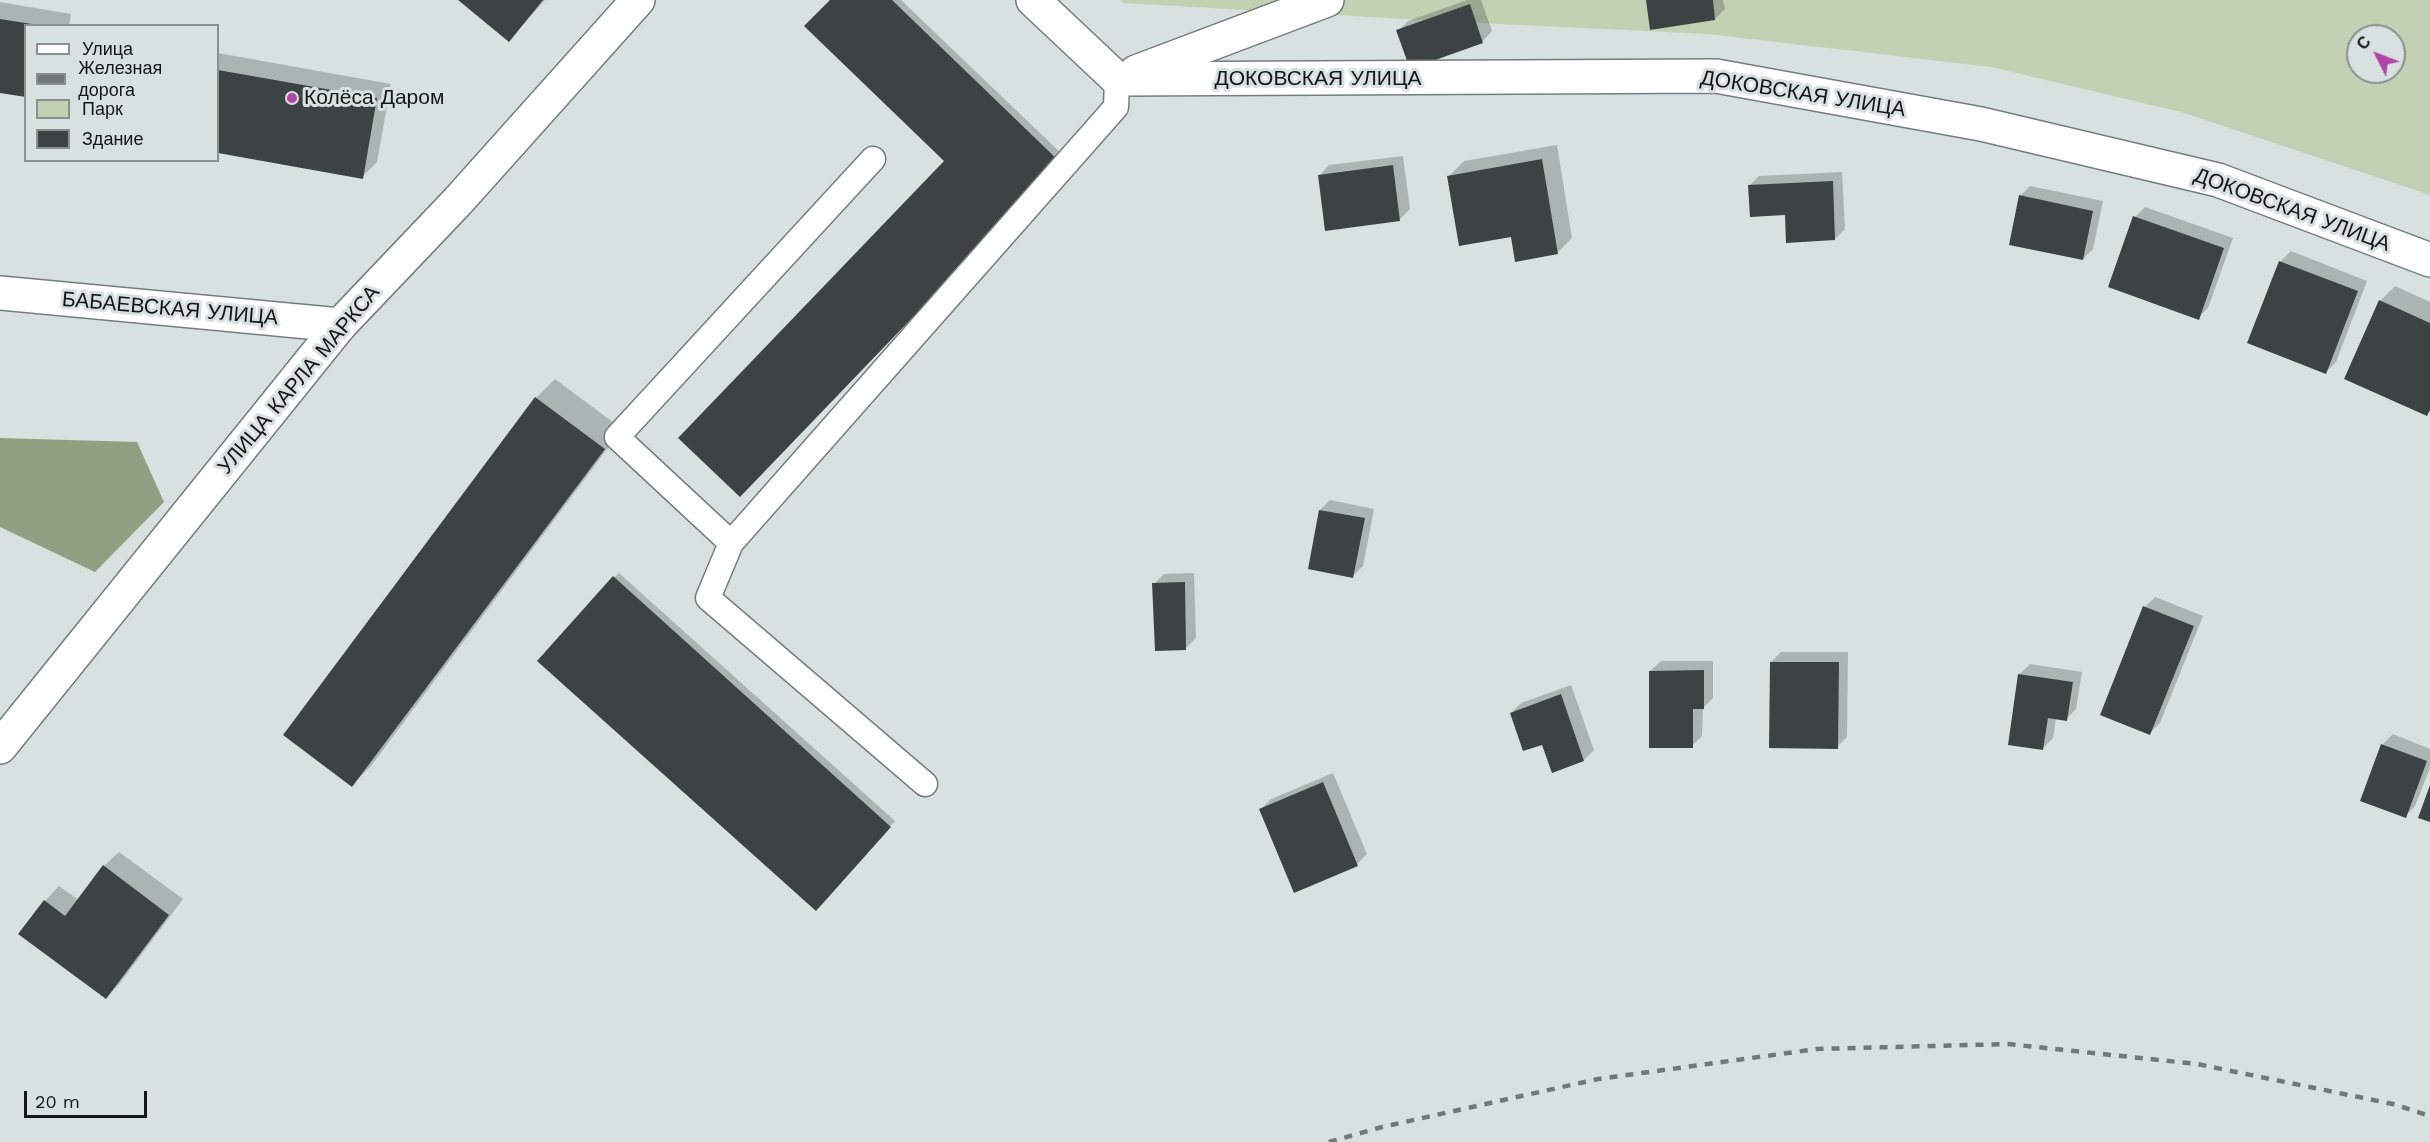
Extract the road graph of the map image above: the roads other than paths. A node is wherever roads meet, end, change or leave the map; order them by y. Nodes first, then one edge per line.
1 (638, 0) edge
2 (1033, 0) edge
3 (1327, 0) edge
4 (1117, 79) junction
5 (873, 159) dead end
6 (2430, 260) edge
7 (0, 293) edge
8 (340, 325) junction
9 (730, 543) junction
10 (0, 747) edge
11 (925, 784) dead end

1 - 8 street, УЛИЦА КАРЛА МАРКСА
2 - 4 street
3 - 4 street
4 - 6 street, ДОКОВСКАЯ УЛИЦА
4 - 9 lane
5 - 9 lane
7 - 8 street, БАБАЕВСКАЯ УЛИЦА
8 - 10 street, УЛИЦА КАРЛА МАРКСА
9 - 11 lane

